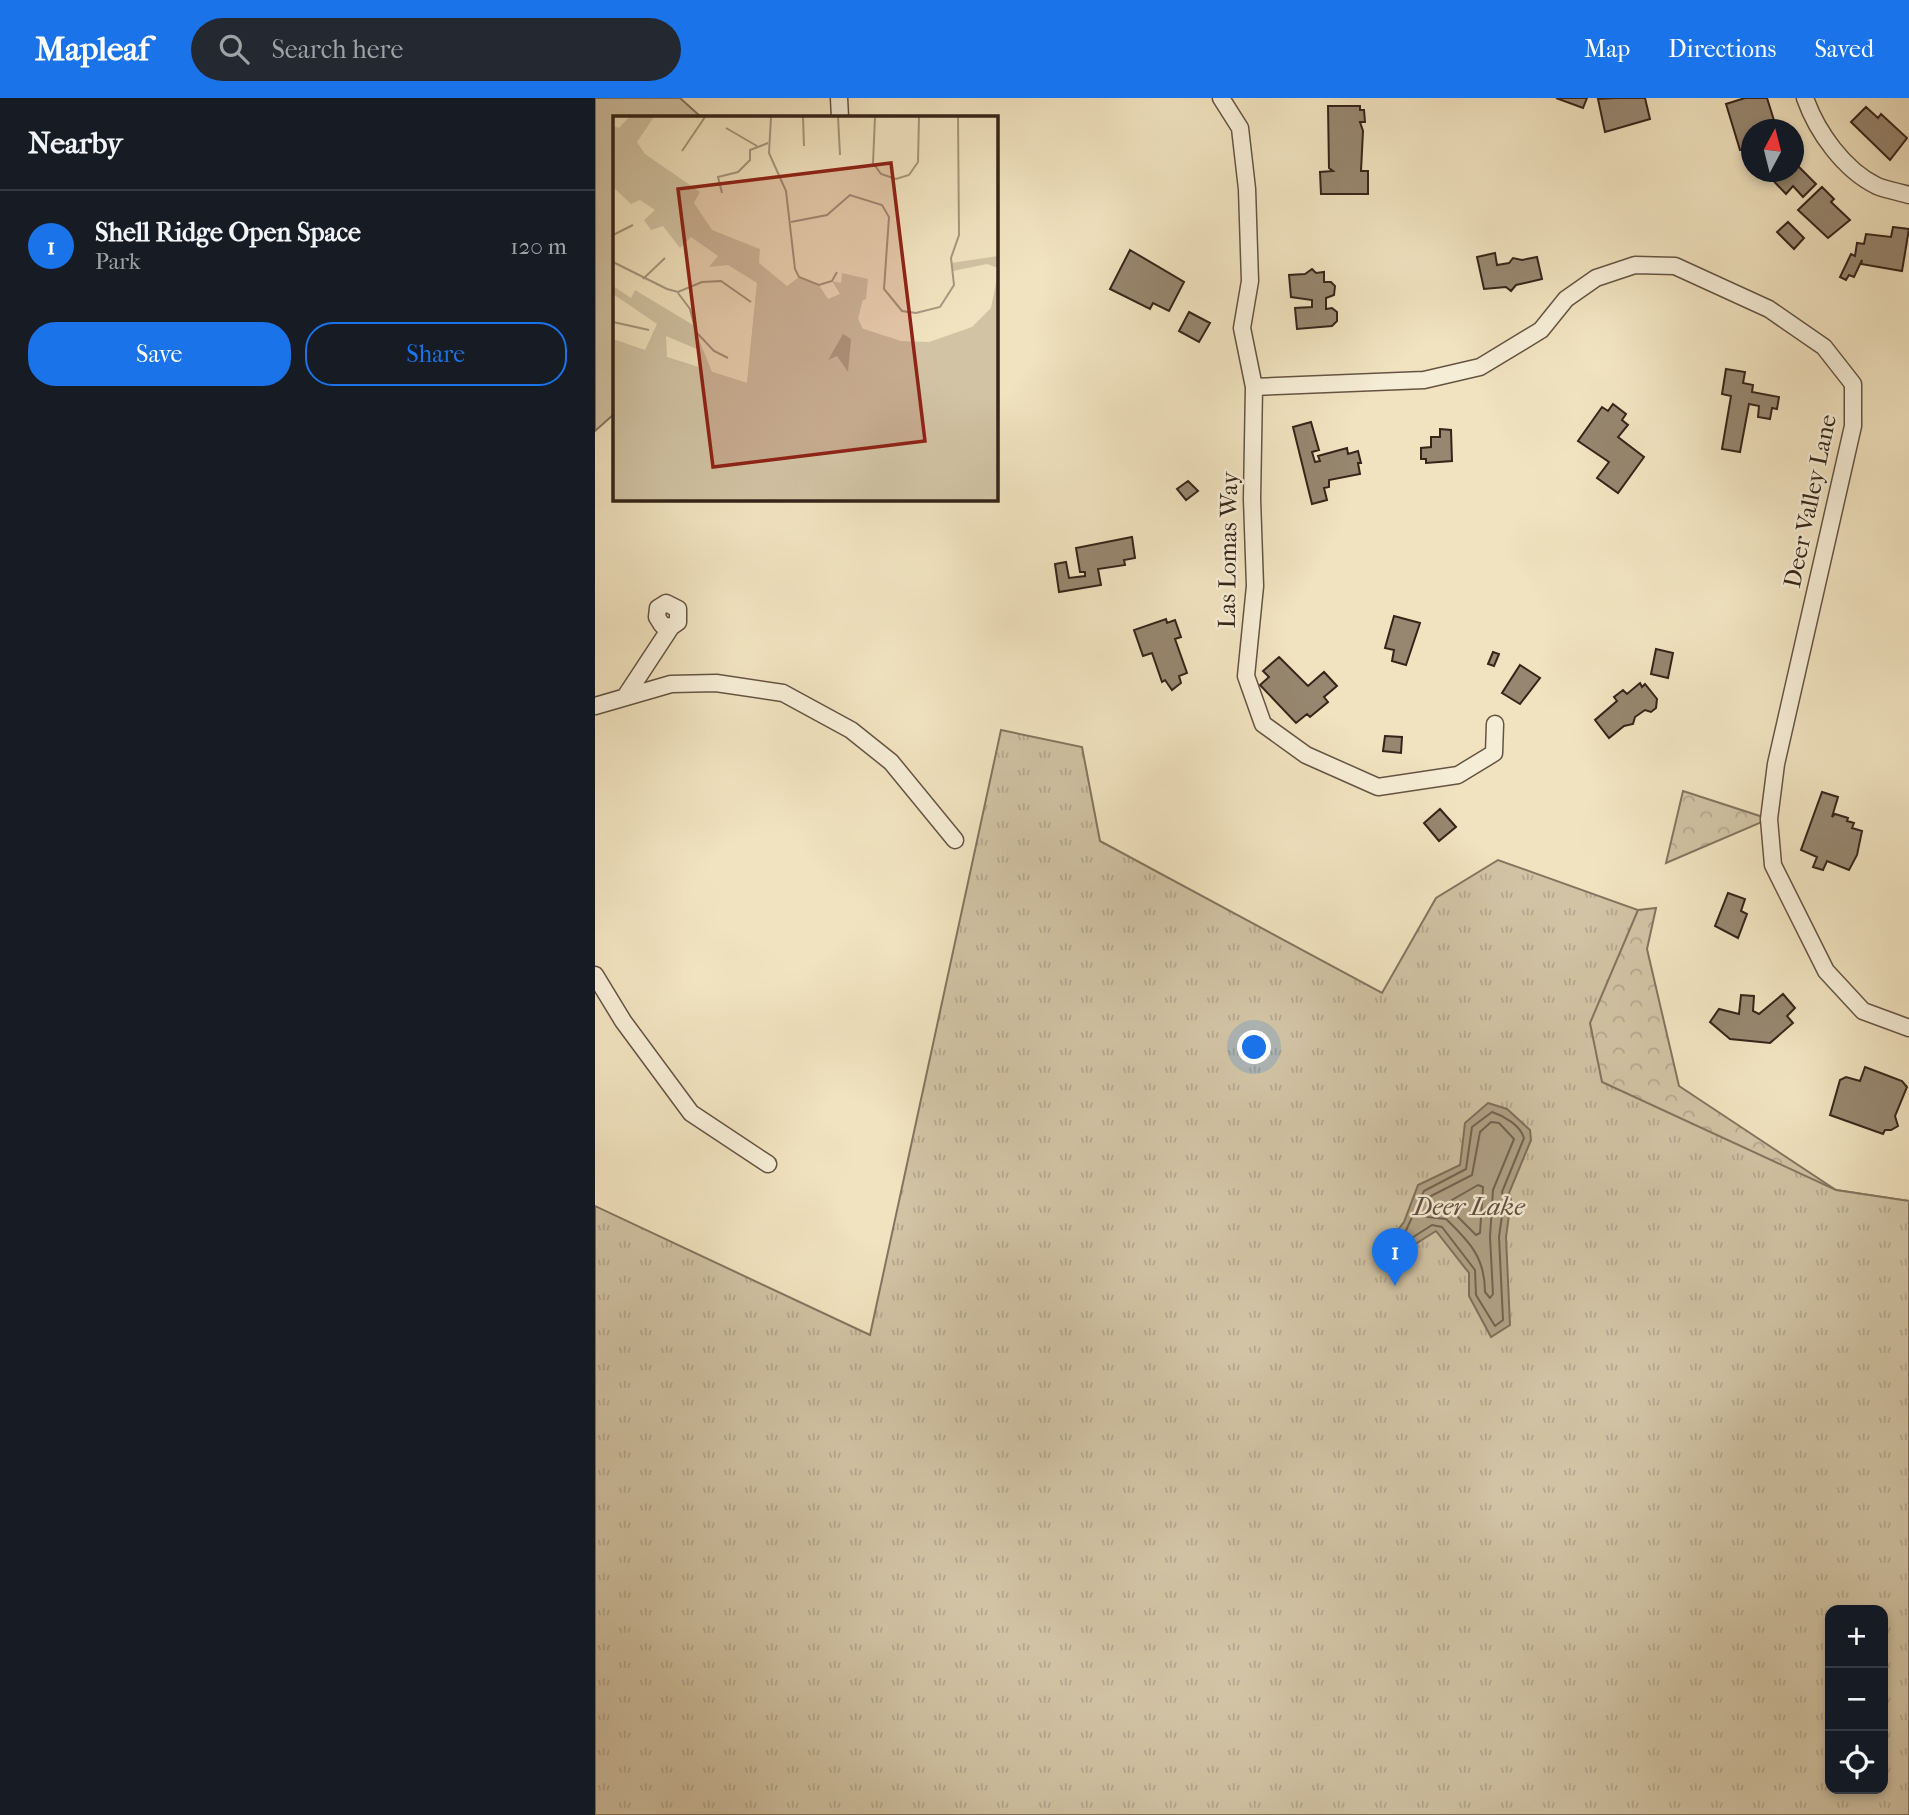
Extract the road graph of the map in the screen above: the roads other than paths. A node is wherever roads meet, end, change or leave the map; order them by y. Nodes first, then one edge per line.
1 (839, 98) edge
2 (1221, 98) edge
3 (1805, 98) edge
4 (840, 116) edge
5 (1909, 195) edge
6 (1254, 387) junction
7 (671, 627) dead end
8 (625, 697) junction
9 (595, 706) edge
10 (1495, 724) dead end
11 (955, 840) dead end
12 (595, 975) edge
13 (1909, 1028) edge
14 (768, 1164) dead end

1 - 4 street
2 - 6 street, Las Lomas Way
3 - 5 street
6 - 10 street, Las Lomas Way
6 - 13 street, Deer Valley Lane
7 - 8 street
8 - 9 street
8 - 11 street
12 - 14 street

